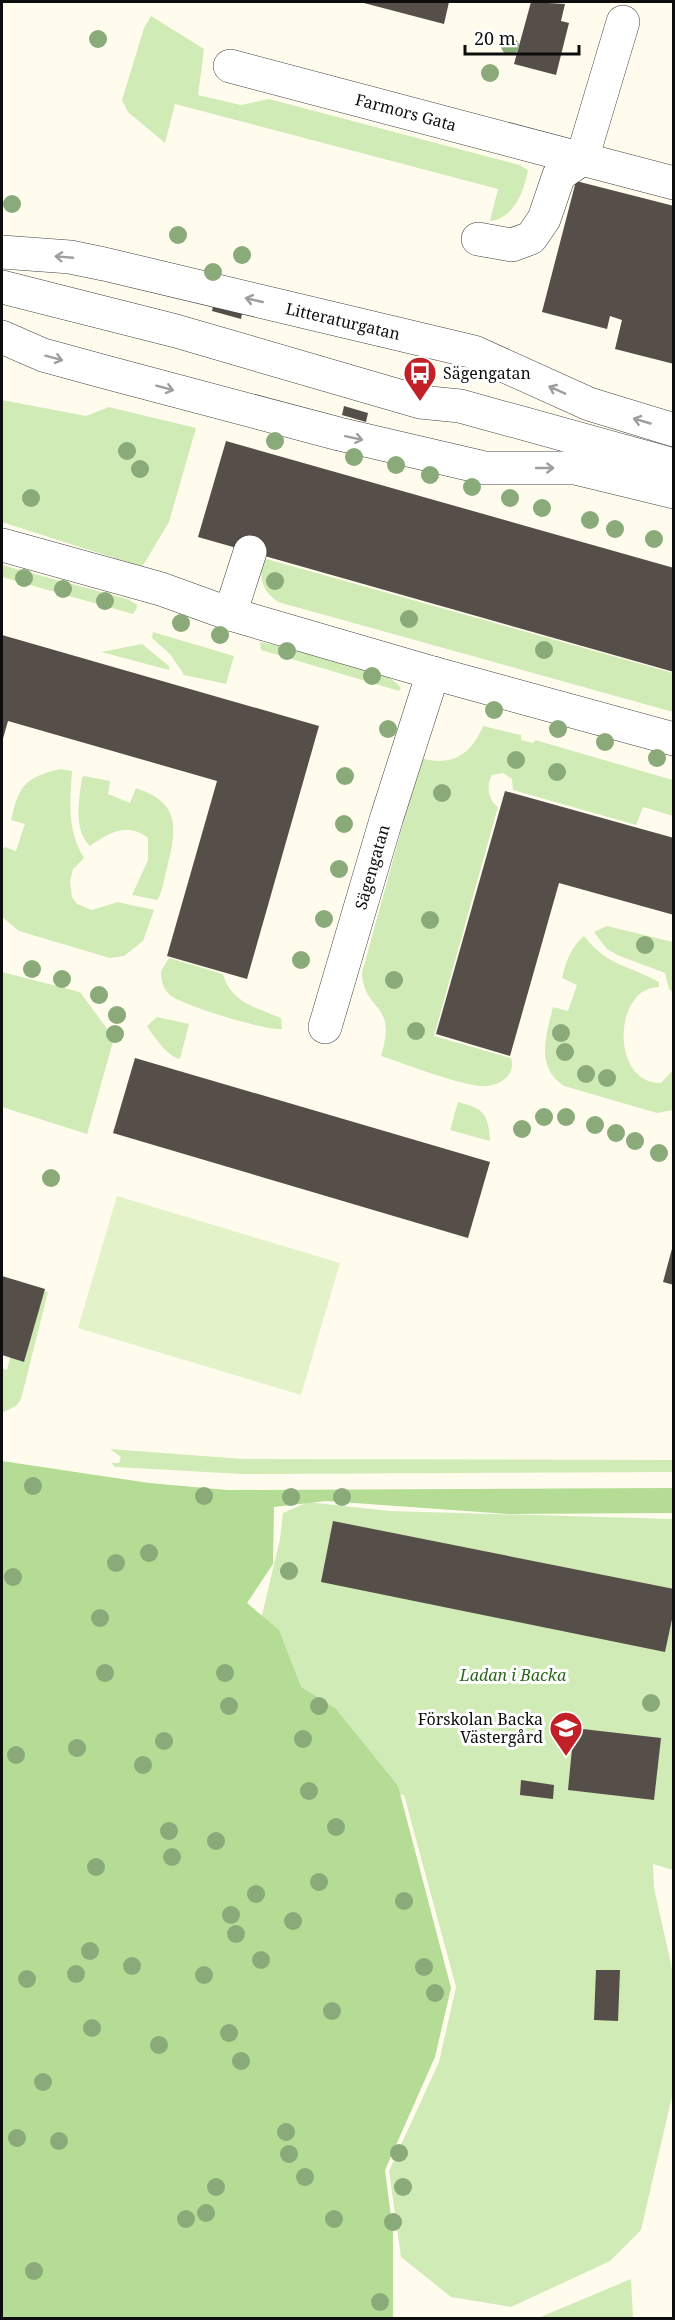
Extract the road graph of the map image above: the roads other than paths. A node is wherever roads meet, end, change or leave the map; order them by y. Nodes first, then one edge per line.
1 (623, 22) dead end
2 (230, 66) dead end
3 (582, 159) junction
4 (674, 183) edge
5 (477, 239) dead end
6 (2, 252) edge
7 (2, 286) edge
8 (9, 344) edge
9 (674, 430) edge
10 (674, 465) edge
11 (674, 492) edge
12 (2, 545) edge
13 (250, 552) dead end
14 (231, 614) junction
15 (433, 673) junction
16 (674, 739) edge
17 (325, 1027) dead end

1 - 3 street
2 - 3 street, Farmors Gata
3 - 4 street, Farmors Gata
3 - 5 street
9 -> 6 street, Litteraturgatan
7 - 10 street
8 -> 11 street
12 - 14 street
13 - 14 street
14 - 15 street
15 - 16 street
15 - 17 street, Sägengatan

